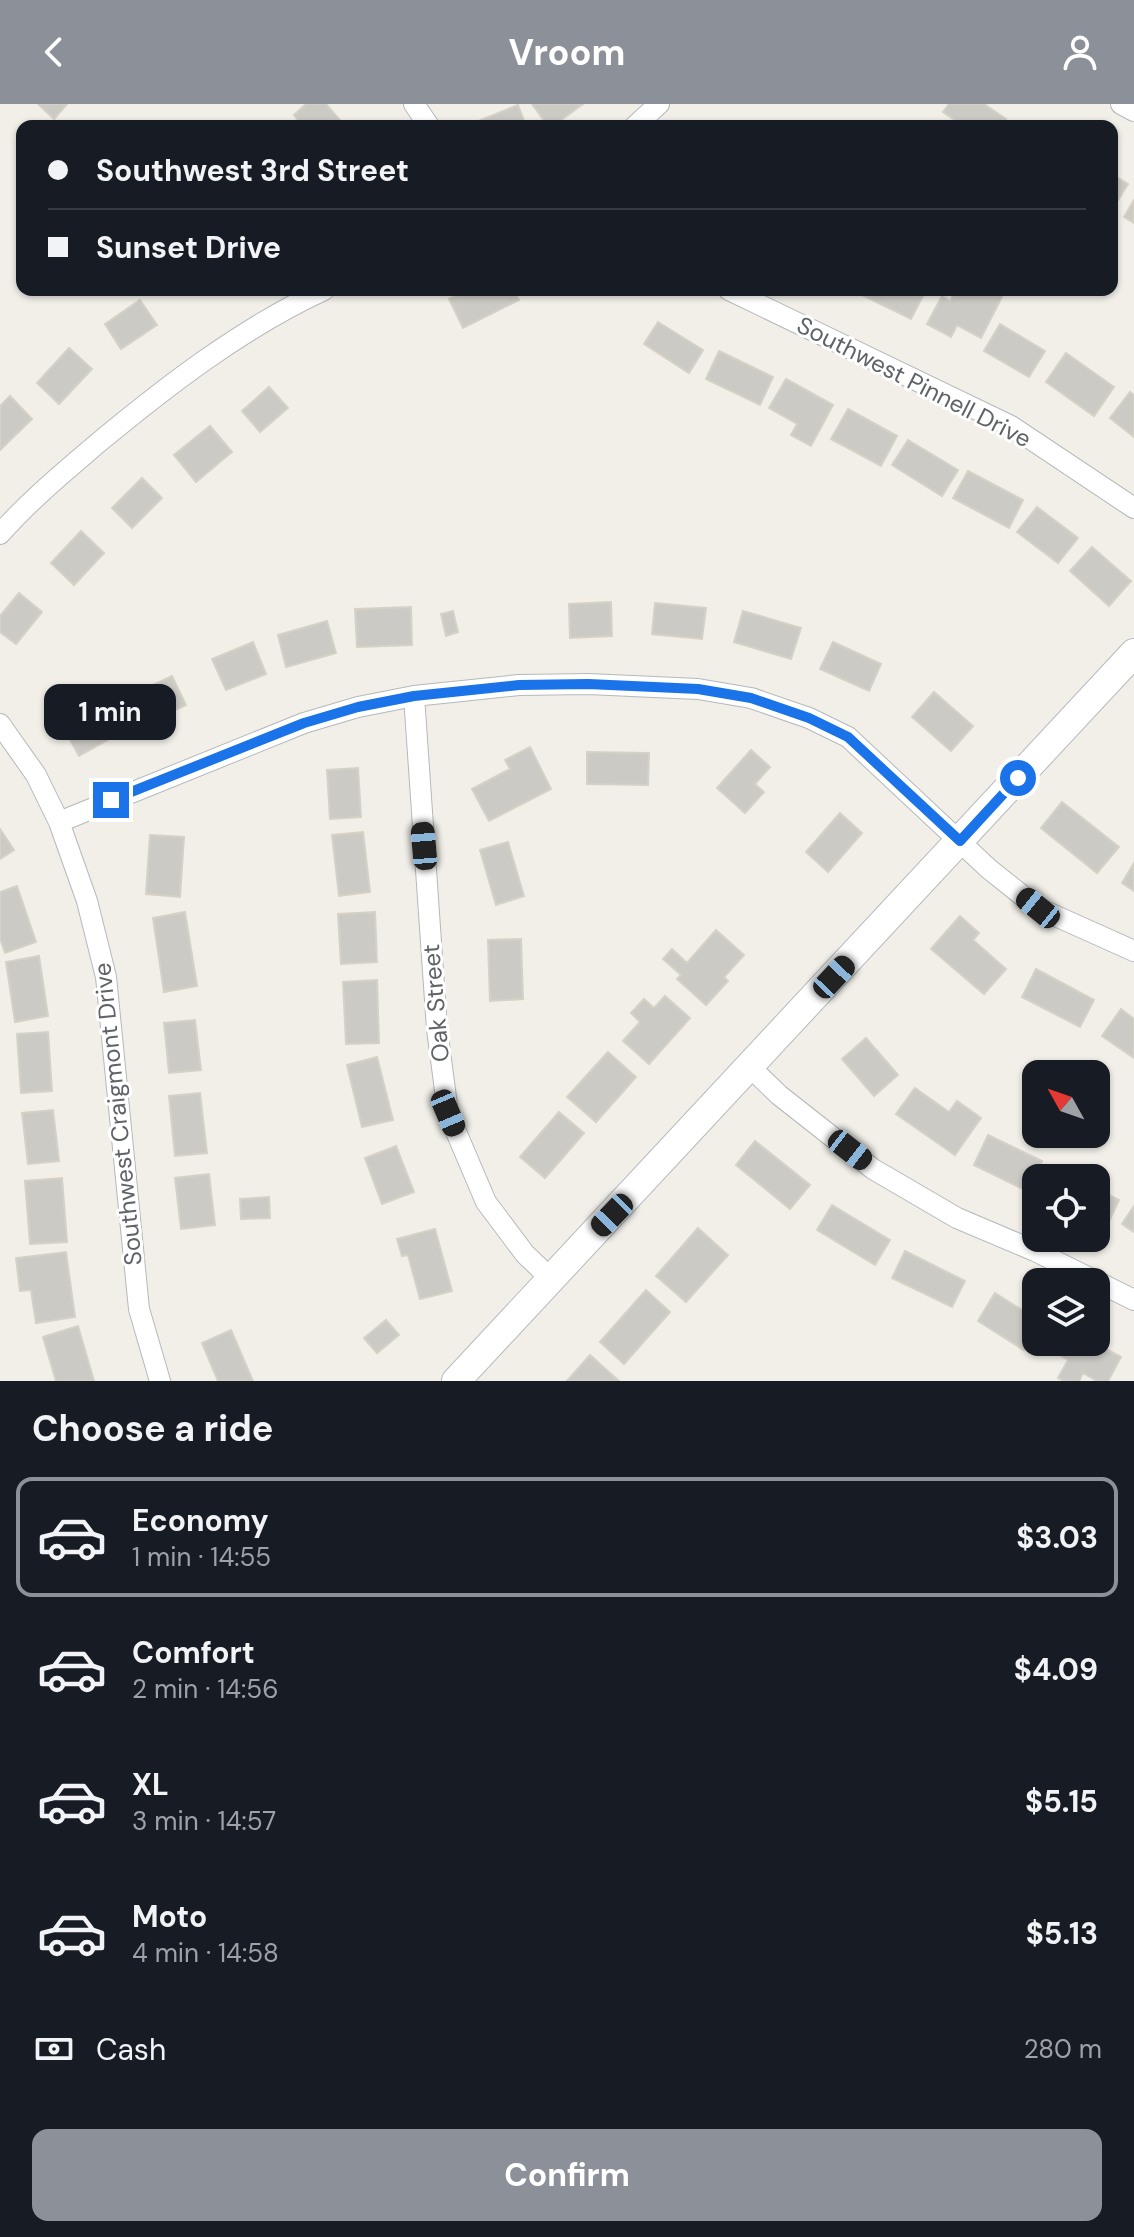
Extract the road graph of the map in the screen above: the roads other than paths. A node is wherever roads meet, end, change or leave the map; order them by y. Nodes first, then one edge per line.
1 (659, 104) edge
2 (1121, 104) edge
3 (1134, 111) edge
4 (642, 120) edge
5 (310, 296) edge
6 (741, 296) edge
7 (1134, 508) edge
8 (0, 534) edge
9 (1134, 653) edge
10 (414, 696) junction
11 (0, 724) edge
12 (59, 822) junction
13 (960, 841) junction
14 (1134, 951) edge
15 (750, 1067) junction
16 (551, 1279) junction
17 (1134, 1300) edge
18 (160, 1381) edge
19 (456, 1381) edge

1 - 4 street
2 - 3 street
5 - 8 street
6 - 7 street, Southwest Pinnell Drive
9 - 13 main road
10 - 12 street
10 - 13 street
10 - 16 street, Oak Street
11 - 12 street, Southwest Craigmont Drive
12 - 18 street, Southwest Craigmont Drive
13 - 14 street
13 - 15 main road
15 - 16 main road
15 - 17 street
16 - 19 main road

